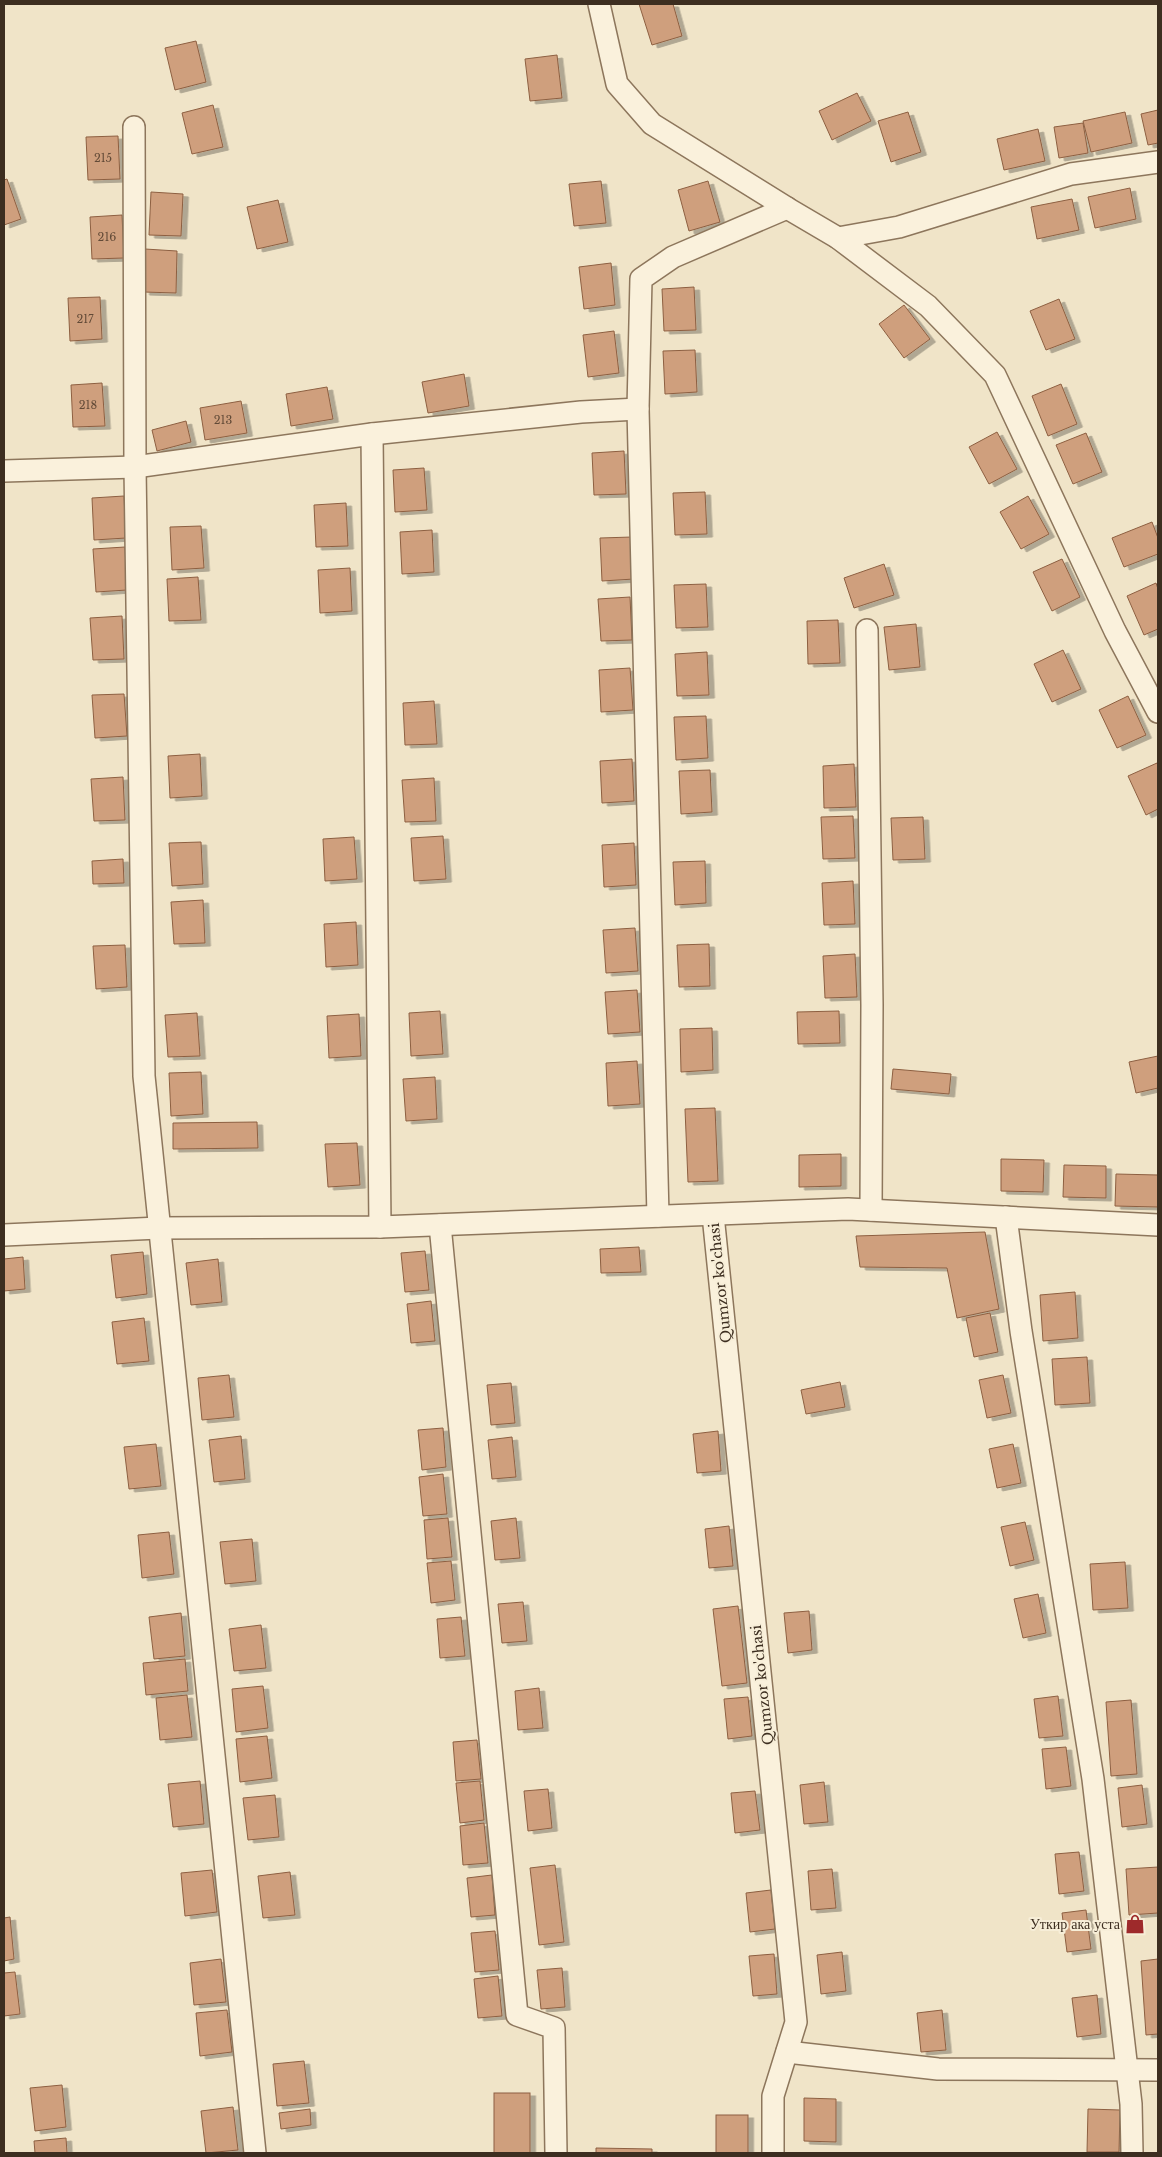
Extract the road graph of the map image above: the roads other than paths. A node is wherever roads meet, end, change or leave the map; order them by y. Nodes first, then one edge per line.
1 (599, 4) edge
2 (134, 127) dead end
3 (1158, 162) edge
4 (787, 208) junction
5 (838, 238) junction
6 (638, 409) junction
7 (372, 434) junction
8 (135, 466) junction
9 (4, 471) edge
10 (867, 630) dead end
11 (1158, 712) edge
12 (871, 1210) junction
13 (713, 1215) junction
14 (658, 1216) junction
15 (1006, 1217) junction
16 (440, 1225) junction
17 (1158, 1225) edge
18 (380, 1227) junction
19 (159, 1228) junction
20 (4, 1235) edge
21 (787, 2052) junction
22 (1127, 2070) junction
23 (1158, 2070) edge
24 (255, 2153) edge
25 (556, 2153) edge
26 (772, 2153) edge
27 (1132, 2153) edge

1 - 4 street
2 - 8 street
3 - 5 street
4 - 5 street
4 - 6 street
5 - 11 street
6 - 7 street
6 - 14 street
7 - 8 street
7 - 18 street
8 - 9 street
8 - 19 street
10 - 12 street
12 - 13 street
12 - 15 street
13 - 14 street
13 - 21 street, Qumzor ko'chasi
14 - 16 street
15 - 17 street
15 - 22 street
16 - 18 street
16 - 25 street
18 - 19 street
19 - 20 street
19 - 24 street
21 - 22 street
21 - 26 street, Qumzor ko'chasi
22 - 23 street
22 - 27 street

